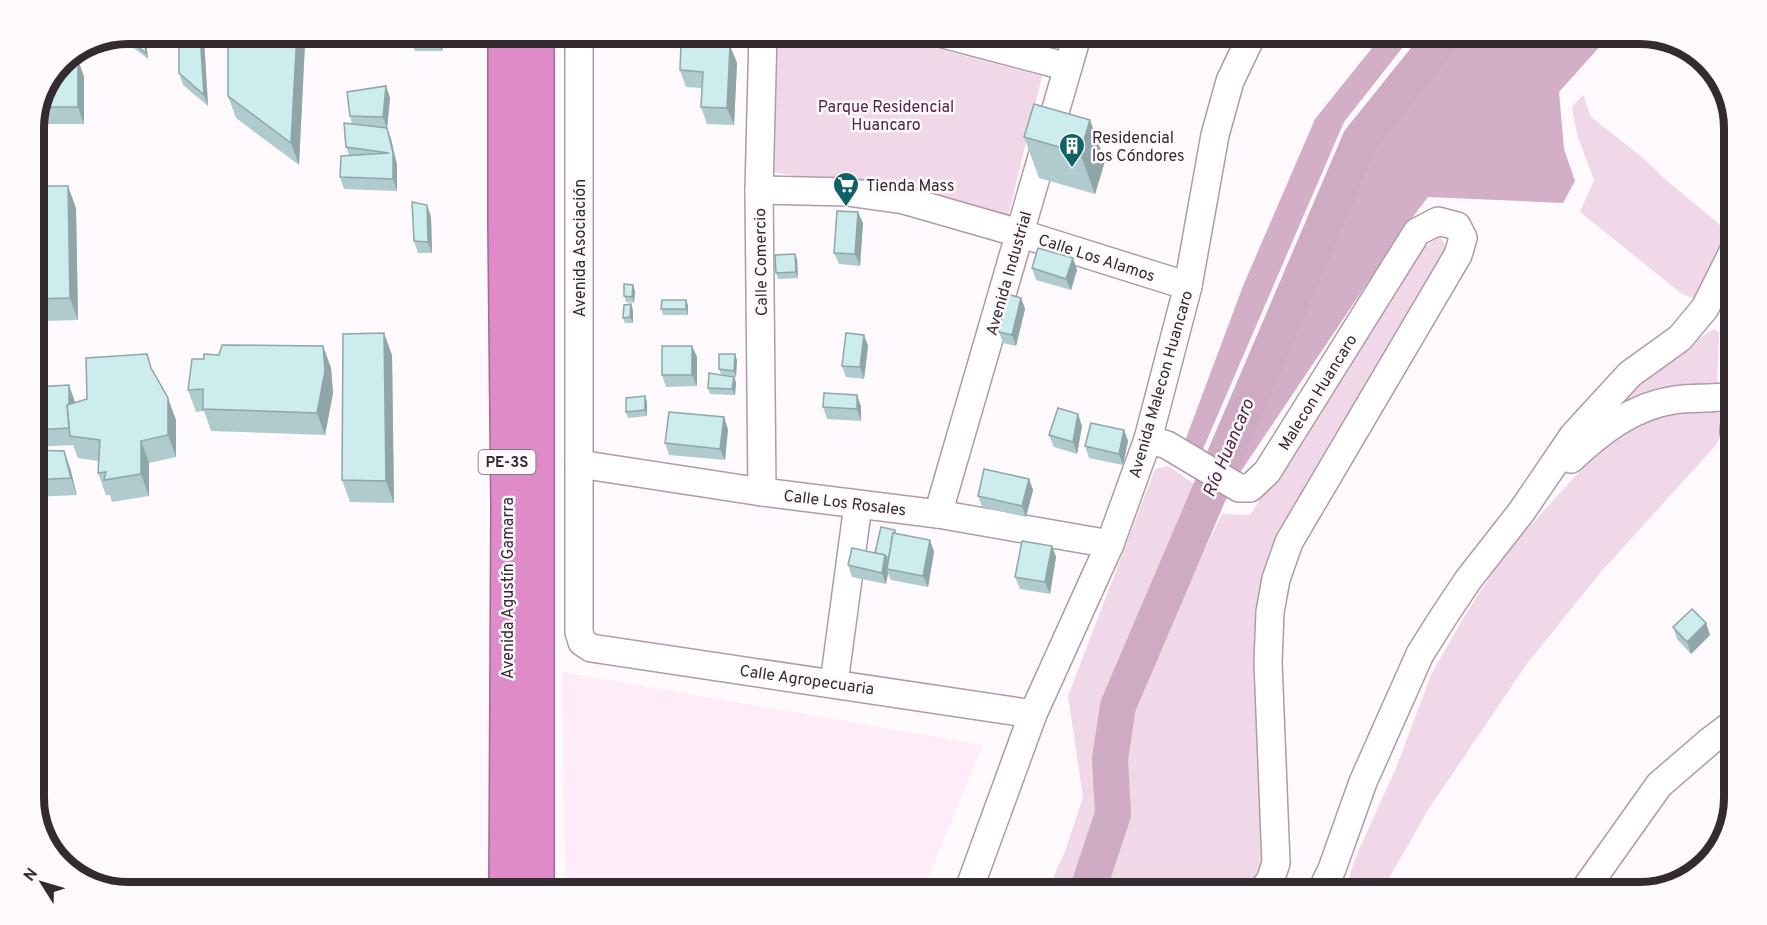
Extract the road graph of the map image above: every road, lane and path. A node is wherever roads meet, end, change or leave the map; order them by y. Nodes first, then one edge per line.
1 (506, 44) edge
2 (537, 44) edge
3 (579, 44) edge
4 (763, 44) edge
5 (981, 44) edge
6 (1075, 44) edge
7 (1248, 44) edge
8 (1068, 67) junction
9 (759, 190) junction
10 (1019, 233) junction
11 (1723, 272) edge
12 (1188, 286) junction
13 (538, 290) junction
14 (505, 291) junction
15 (1723, 398) edge
16 (1157, 442) junction
17 (579, 464) junction
18 (762, 492) junction
19 (858, 505) junction
20 (1522, 511) junction
21 (938, 514) junction
22 (1110, 544) junction
23 (582, 642) joint
24 (834, 683) junction
25 (1034, 714) junction
26 (1724, 731) edge
27 (506, 882) edge
28 (537, 882) edge
29 (972, 882) edge
30 (1269, 882) edge
31 (1326, 882) edge
32 (1590, 882) edge

1 - 14 highway, Avenida Agustín Gamarra / PE-3S
2 - 13 highway, Avenida Agustín Gamarra / PE-3S
3 - 17 street, Avenida Asociación
4 - 9 street, Calle Comercio
5 - 8 street
6 - 8 street, Avenida Industrial
7 - 12 street, Avenida Malecon Huancaro
8 - 10 street, Avenida Industrial
9 - 10 street, Calle Los Alamos
9 - 18 street, Calle Comercio
10 - 12 street, Calle Los Alamos
10 - 21 street, Avenida Industrial
11 - 20 street
12 - 16 street, Avenida Malecon Huancaro
13 - 14 highway
13 - 28 highway, Avenida Agustín Gamarra / PE-3S
14 - 27 highway, Avenida Agustín Gamarra / PE-3S
15 - 20 street
16 - 22 street, Avenida Malecon Huancaro
16 - 30 street, Malecon Huancaro
17 - 18 street, Calle Los Rosales
17 - 23 street, Avenida Asociación
18 - 19 street, Calle Los Rosales
19 - 21 street, Calle Los Rosales
19 - 24 street
20 - 31 street
21 - 22 street, Calle Los Rosales
22 - 25 street, Avenida Malecon Huancaro
23 - 24 street, Calle Agropecuaria
24 - 25 street, Calle Agropecuaria
25 - 29 street, Avenida Malecon Huancaro
26 - 32 street

